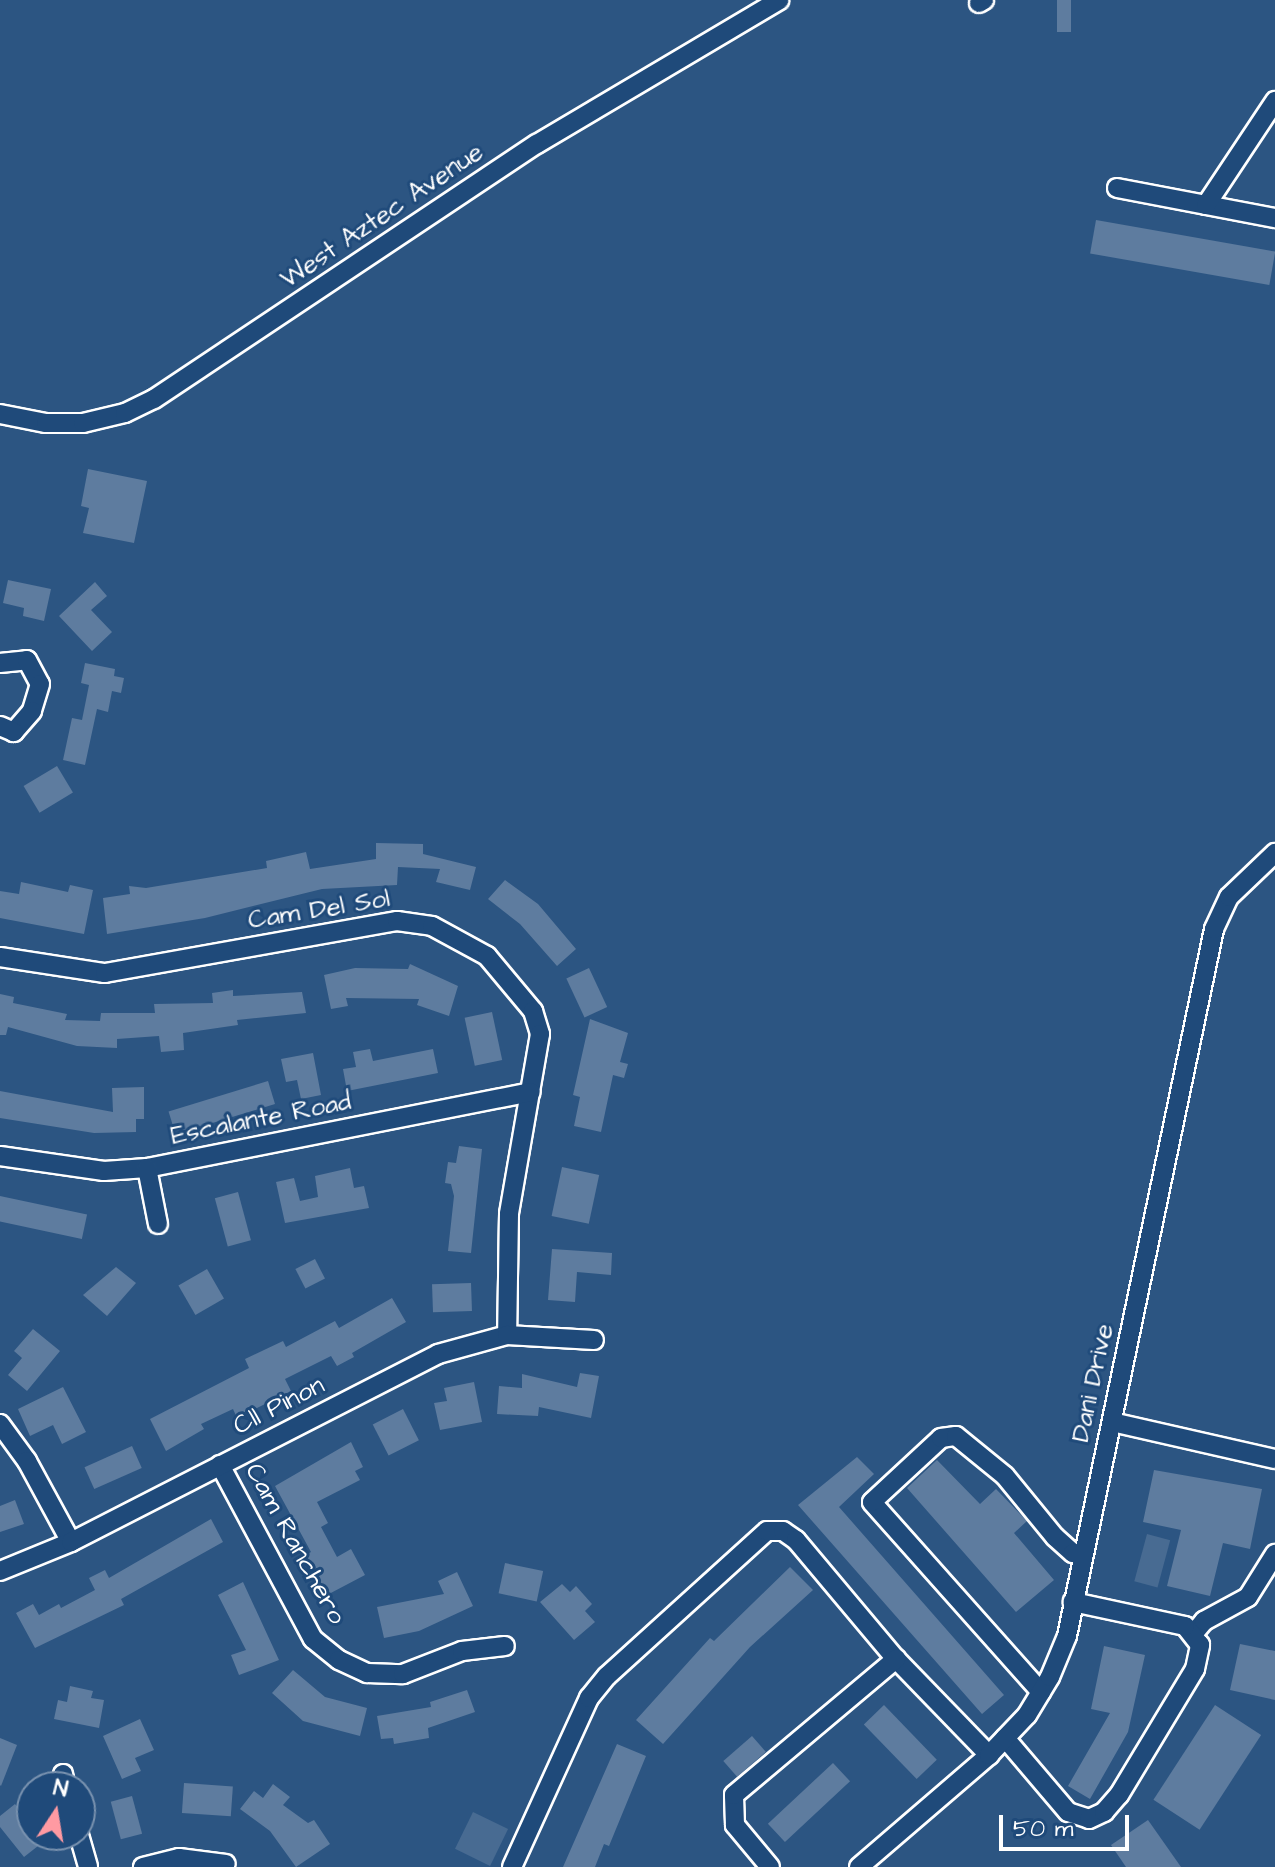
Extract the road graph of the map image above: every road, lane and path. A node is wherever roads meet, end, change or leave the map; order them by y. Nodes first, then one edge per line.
1 (780, 0) edge
2 (1275, 101) edge
3 (1117, 188) dead end
4 (1206, 205) junction
5 (1275, 218) edge
6 (0, 414) edge
7 (0, 663) edge
8 (0, 726) edge
9 (1275, 853) edge
10 (0, 957) edge
11 (531, 1092) junction
12 (0, 1156) edge
13 (147, 1168) junction
14 (158, 1224) dead end
15 (507, 1335) junction
16 (594, 1340) dead end
17 (1112, 1422) junction
18 (0, 1424) edge
19 (1275, 1459) edge
20 (220, 1465) junction
21 (71, 1542) junction
22 (1084, 1554) junction
23 (1275, 1554) edge
24 (0, 1571) edge
25 (1073, 1602) junction
26 (1194, 1633) junction
27 (505, 1646) dead end
28 (896, 1659) junction
29 (1041, 1692) junction
30 (1005, 1738) junction
31 (989, 1755) junction
32 (226, 1864) dead end
33 (143, 1867) edge
34 (512, 1867) edge
35 (770, 1867) edge
36 (859, 1867) edge

1 - 6 street, West Aztec Avenue
2 - 4 street
3 - 4 street
4 - 5 street
7 - 8 street
9 - 17 street, Dani Drive
10 - 11 street, Cam Del Sol
11 - 13 street, Escalante Road
11 - 15 street, Cam Del Sol
12 - 13 street, Escalante Road
13 - 14 street
15 - 16 street, Cll Pinon
15 - 20 street, Cll Pinon
17 - 19 street
17 - 22 street, Dani Drive
18 - 21 street
20 - 21 street, Cll Pinon
20 - 27 street, Cam Ranchero
21 - 24 street, Cll Pinon
22 - 25 street, Dani Drive
22 - 29 street
23 - 26 street
25 - 26 street
25 - 29 street, Dani Drive
26 - 30 street
28 - 31 street
28 - 34 street
28 - 35 street
29 - 30 street, Dani Drive
30 - 31 street, Dani Drive
31 - 36 street, Dani Drive
32 - 33 street

